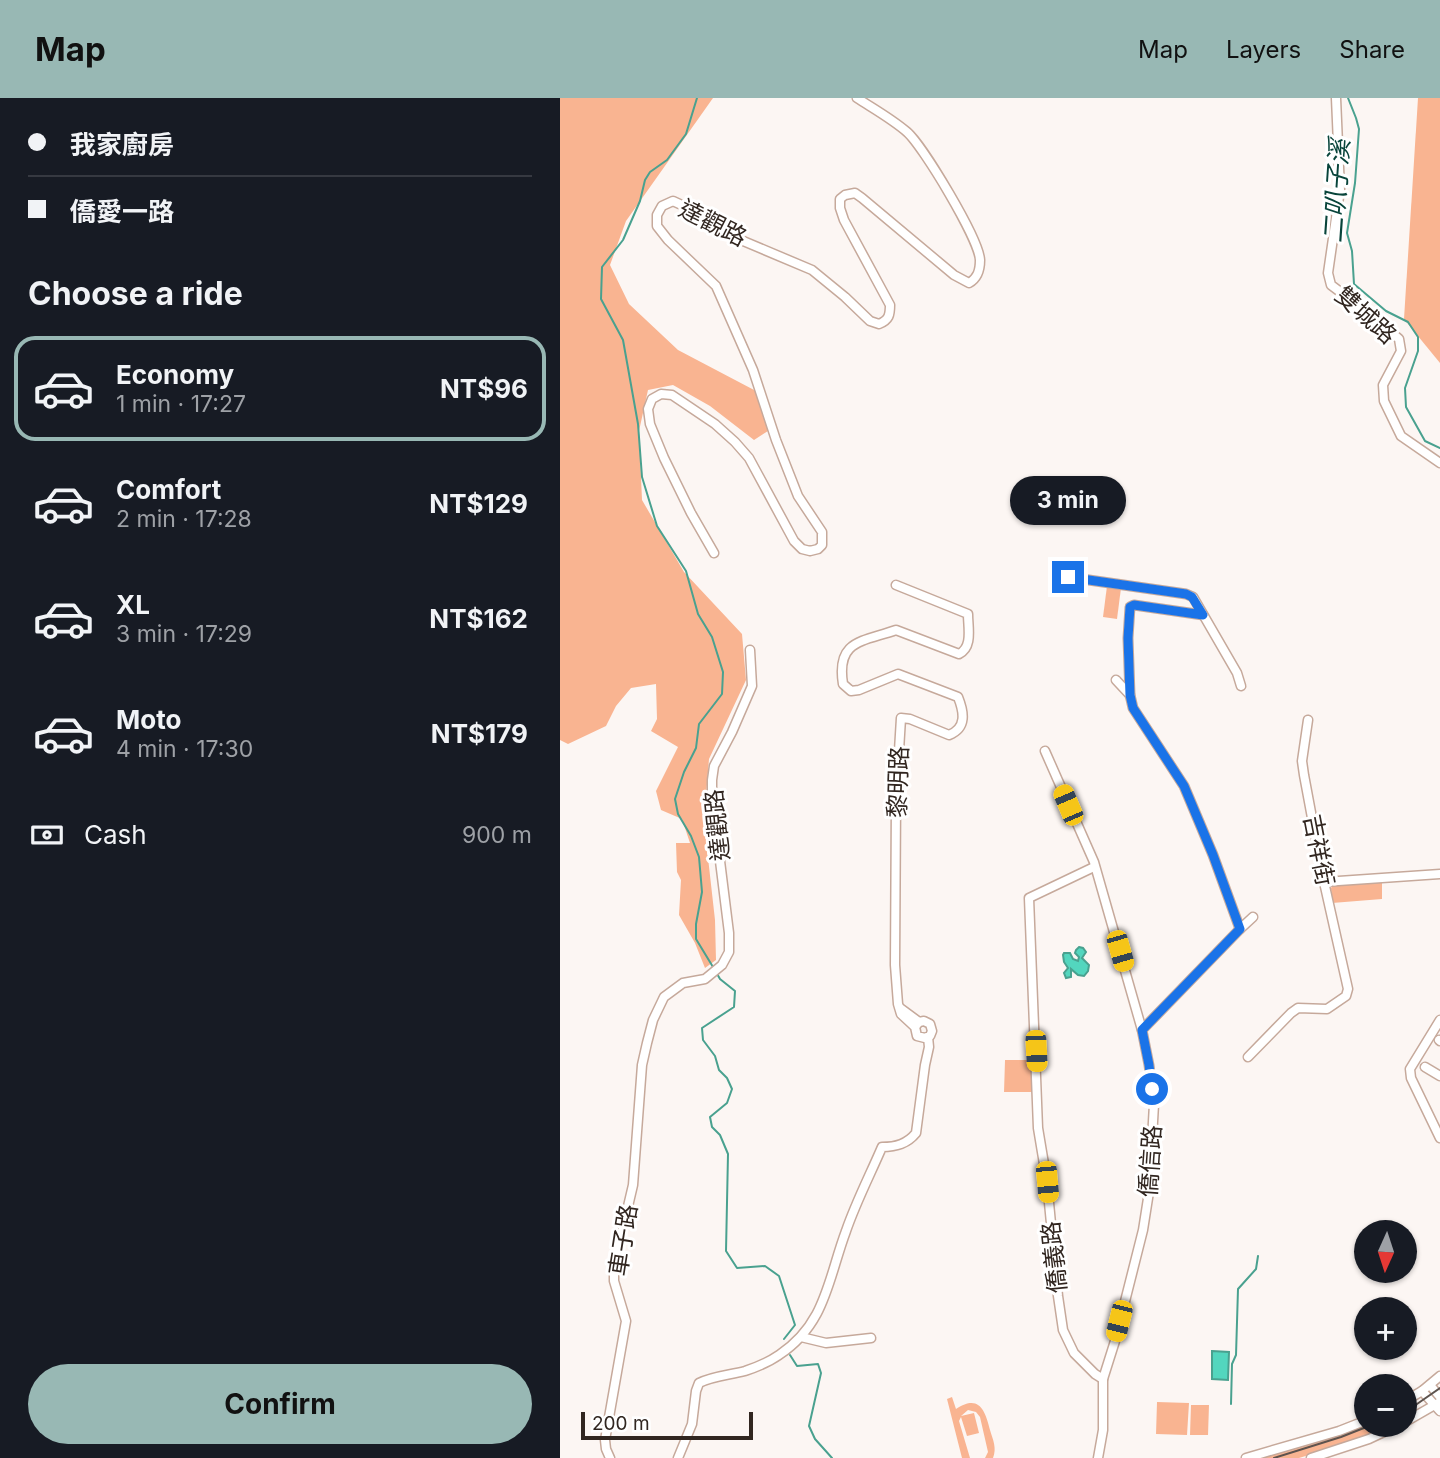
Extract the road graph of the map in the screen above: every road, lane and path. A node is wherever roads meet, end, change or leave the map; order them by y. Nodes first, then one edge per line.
1 (857, 98) edge
2 (1336, 98) edge
3 (1440, 463) edge
4 (714, 553) dead end
5 (1068, 577) dead end
6 (896, 585) dead end
7 (1203, 615) junction
8 (750, 650) dead end
9 (1116, 680) dead end
10 (1241, 686) dead end
11 (1130, 695) junction
12 (1308, 720) dead end
13 (1045, 751) dead end
14 (1094, 867) junction
15 (1440, 874) edge
16 (1324, 882) junction
17 (1253, 918) dead end
18 (1240, 929) junction
19 (653, 1020) joint
20 (1440, 1020) edge
21 (917, 1025) junction
22 (1142, 1030) junction
23 (925, 1038) junction
24 (1248, 1057) dead end
25 (1425, 1067) dead end
26 (1440, 1076) edge
27 (1440, 1138) edge
28 (801, 1337) junction
29 (872, 1338) dead end
30 (1440, 1376) edge
31 (1103, 1379) junction
32 (1430, 1385) junction
33 (1422, 1391) junction
34 (1417, 1394) edge
35 (1439, 1404) edge
36 (1417, 1416) edge
37 (1354, 1425) edge
38 (1371, 1437) edge
39 (610, 1458) edge
40 (678, 1458) edge
41 (1098, 1458) edge
42 (1246, 1458) edge
43 (1311, 1458) edge

1 - 4 street, 達觀路
2 - 3 street, 雙城路
5 - 7 street
6 - 21 street, 黎明路
7 - 10 street
7 - 11 street
8 - 19 street, 達觀路
9 - 11 street
11 - 18 street
12 - 16 street, 吉祥街
13 - 14 street, 僑信路
14 - 22 street, 僑信路
14 - 31 street, 僑義路
15 - 16 street
16 - 24 street, 吉祥街
17 - 18 street
18 - 22 street
19 - 39 street, 車子路
20 - 27 street
21 - 23 street, 黎明路
21 - 23 street, 黎明路
22 - 31 street, 僑信路
23 - 28 street, 黎明路
25 - 26 street
28 - 29 street
28 - 40 street, 黎明路
30 - 32 street
31 - 41 street, 僑信路
32 - 33 street
32 - 35 street
33 - 34 street
33 - 35 street
35 - 36 street
37 - 42 street
38 - 43 street

